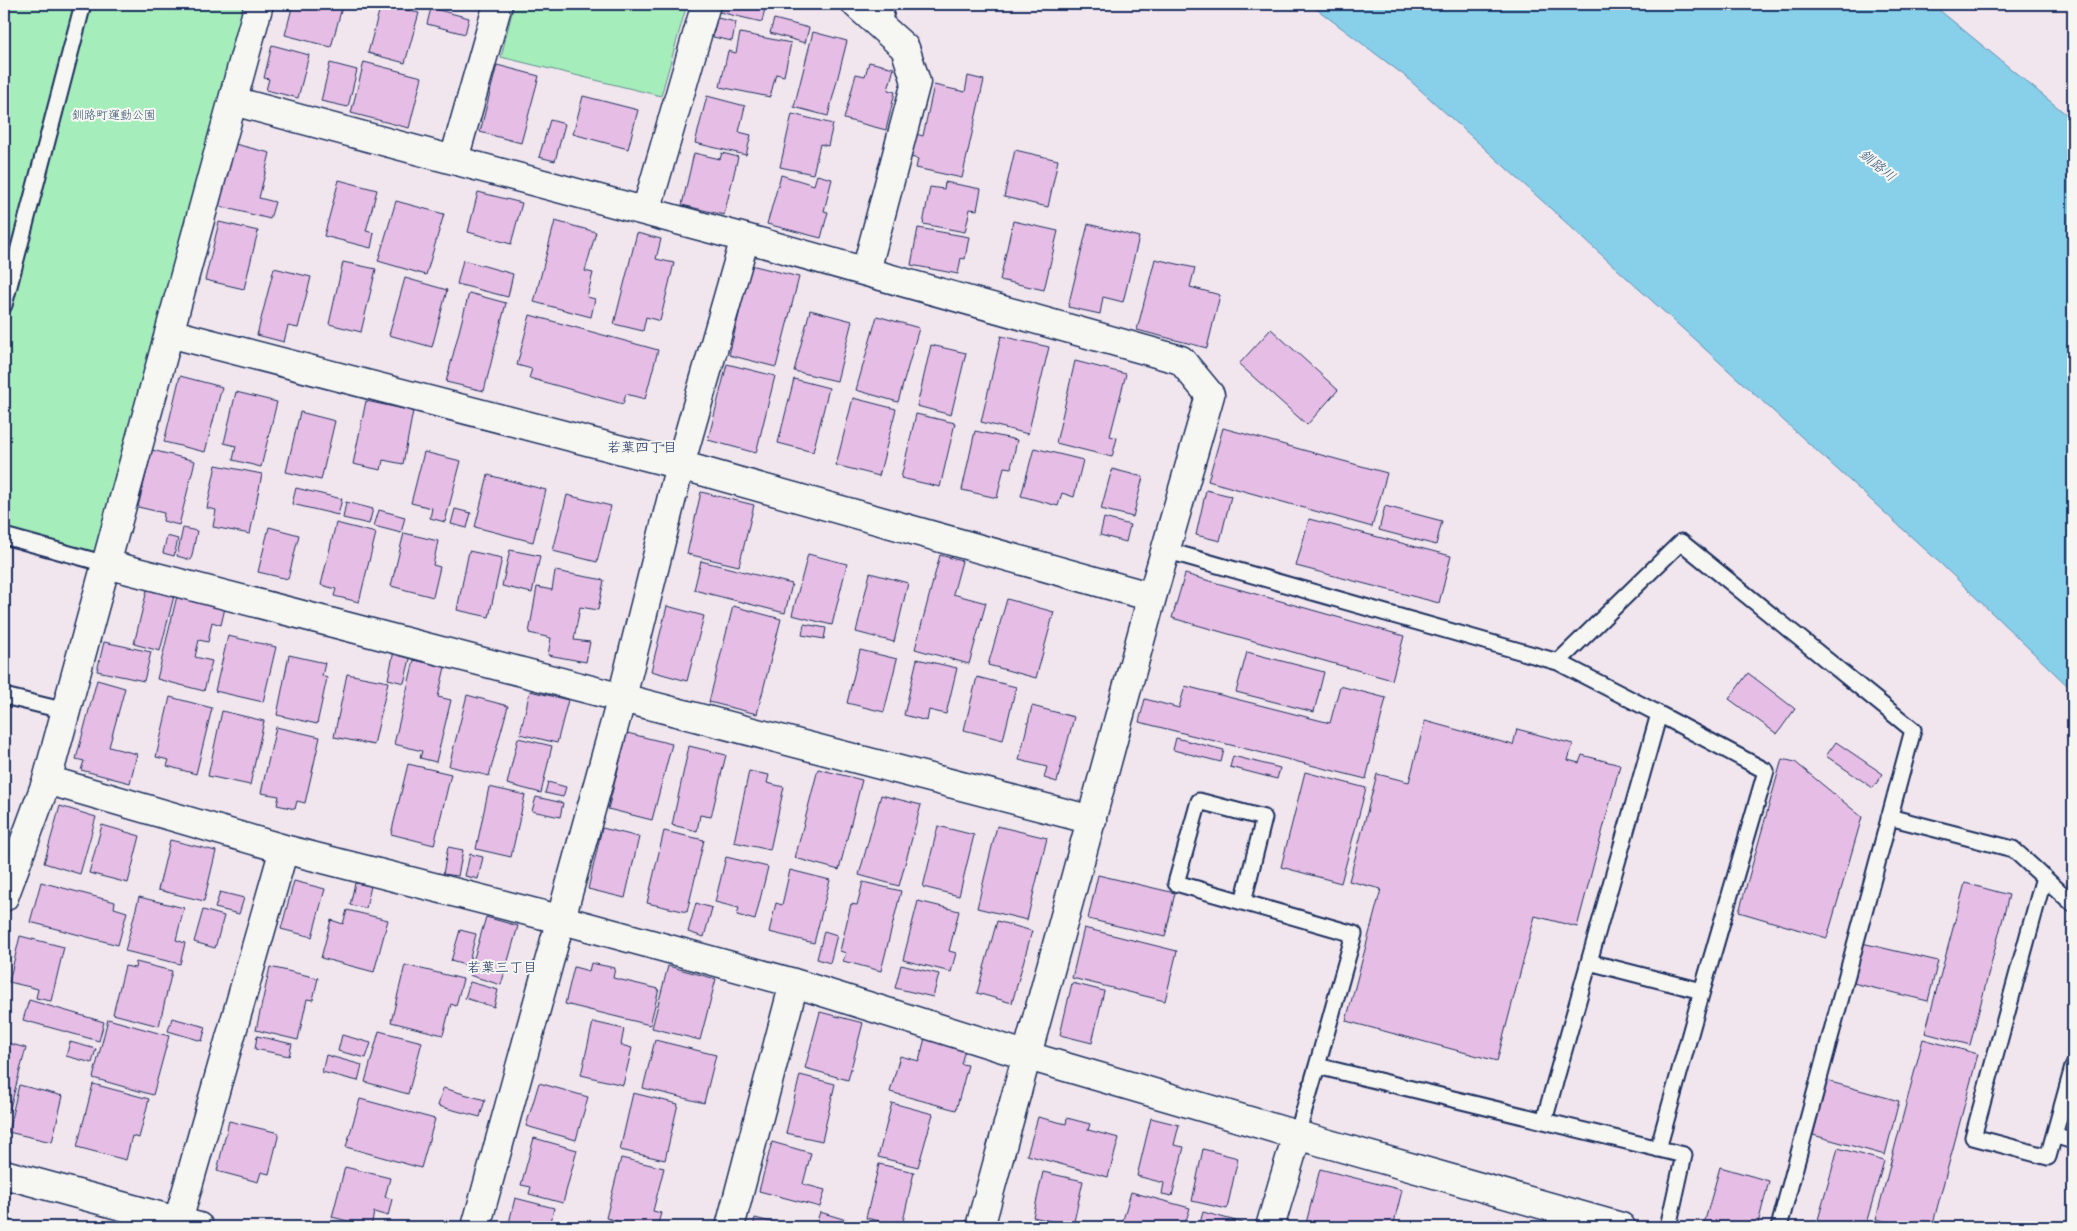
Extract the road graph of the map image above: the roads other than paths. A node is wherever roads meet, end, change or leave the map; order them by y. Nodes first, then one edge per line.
1 (83, 4) edge
2 (259, 4) edge
3 (498, 4) edge
4 (706, 4) edge
5 (856, 4) edge
6 (885, 16) edge
7 (233, 101) junction
8 (454, 160) junction
9 (646, 211) junction
10 (745, 238) junction
11 (866, 271) junction
12 (4, 305) edge
13 (169, 333) junction
14 (680, 465) junction
15 (4, 536) edge
16 (1165, 550) junction
17 (106, 564) junction
18 (1152, 597) junction
19 (1558, 662) junction
20 (4, 696) edge
21 (622, 697) junction
22 (66, 711) junction
23 (1659, 714) junction
24 (47, 780) junction
25 (1890, 817) junction
26 (1092, 820) junction
27 (284, 849) junction
28 (2044, 877) junction
29 (4, 897) edge
30 (1243, 902) junction
31 (2073, 904) edge
32 (559, 919) junction
33 (1589, 962) junction
34 (794, 983) junction
35 (1702, 991) junction
36 (1028, 1056) junction
37 (1317, 1066) junction
38 (2073, 1067) edge
39 (1544, 1121) junction
40 (1296, 1135) junction
41 (2054, 1135) junction
42 (2073, 1141) edge
43 (1658, 1148) junction
44 (4, 1174) edge
45 (188, 1224) edge
46 (476, 1227) edge
47 (730, 1227) edge
48 (980, 1227) edge
49 (1270, 1227) edge
50 (1621, 1227) edge
51 (1668, 1227) edge
52 (1779, 1227) edge

1 - 12 lane
2 - 7 street
3 - 8 street
4 - 9 street
5 - 6 street
6 - 11 street
7 - 8 street
7 - 13 street
8 - 9 street
9 - 10 street
10 - 11 street
10 - 14 street
11 - 16 street
13 - 14 street
13 - 17 street
14 - 18 street
14 - 21 street
15 - 17 lane
16 - 18 street
16 - 19 lane
17 - 21 street
17 - 22 street
18 - 26 street
19 - 23 lane
19 - 25 lane
20 - 22 lane
21 - 26 street
21 - 32 street
22 - 24 street
23 - 33 lane
23 - 35 lane
24 - 27 street
24 - 29 street
25 - 28 lane
25 - 52 lane
26 - 36 street
27 - 32 street
27 - 45 street
28 - 31 lane
28 - 41 lane
30 - 30 lane
30 - 37 lane
32 - 34 street
32 - 46 street
33 - 35 lane
33 - 39 lane
34 - 36 street
34 - 47 street
35 - 43 lane
36 - 40 street
36 - 48 street
37 - 39 lane
37 - 40 lane
38 - 41 lane
39 - 43 lane
40 - 49 street
40 - 50 street
41 - 42 lane
43 - 51 lane
44 - 45 street

